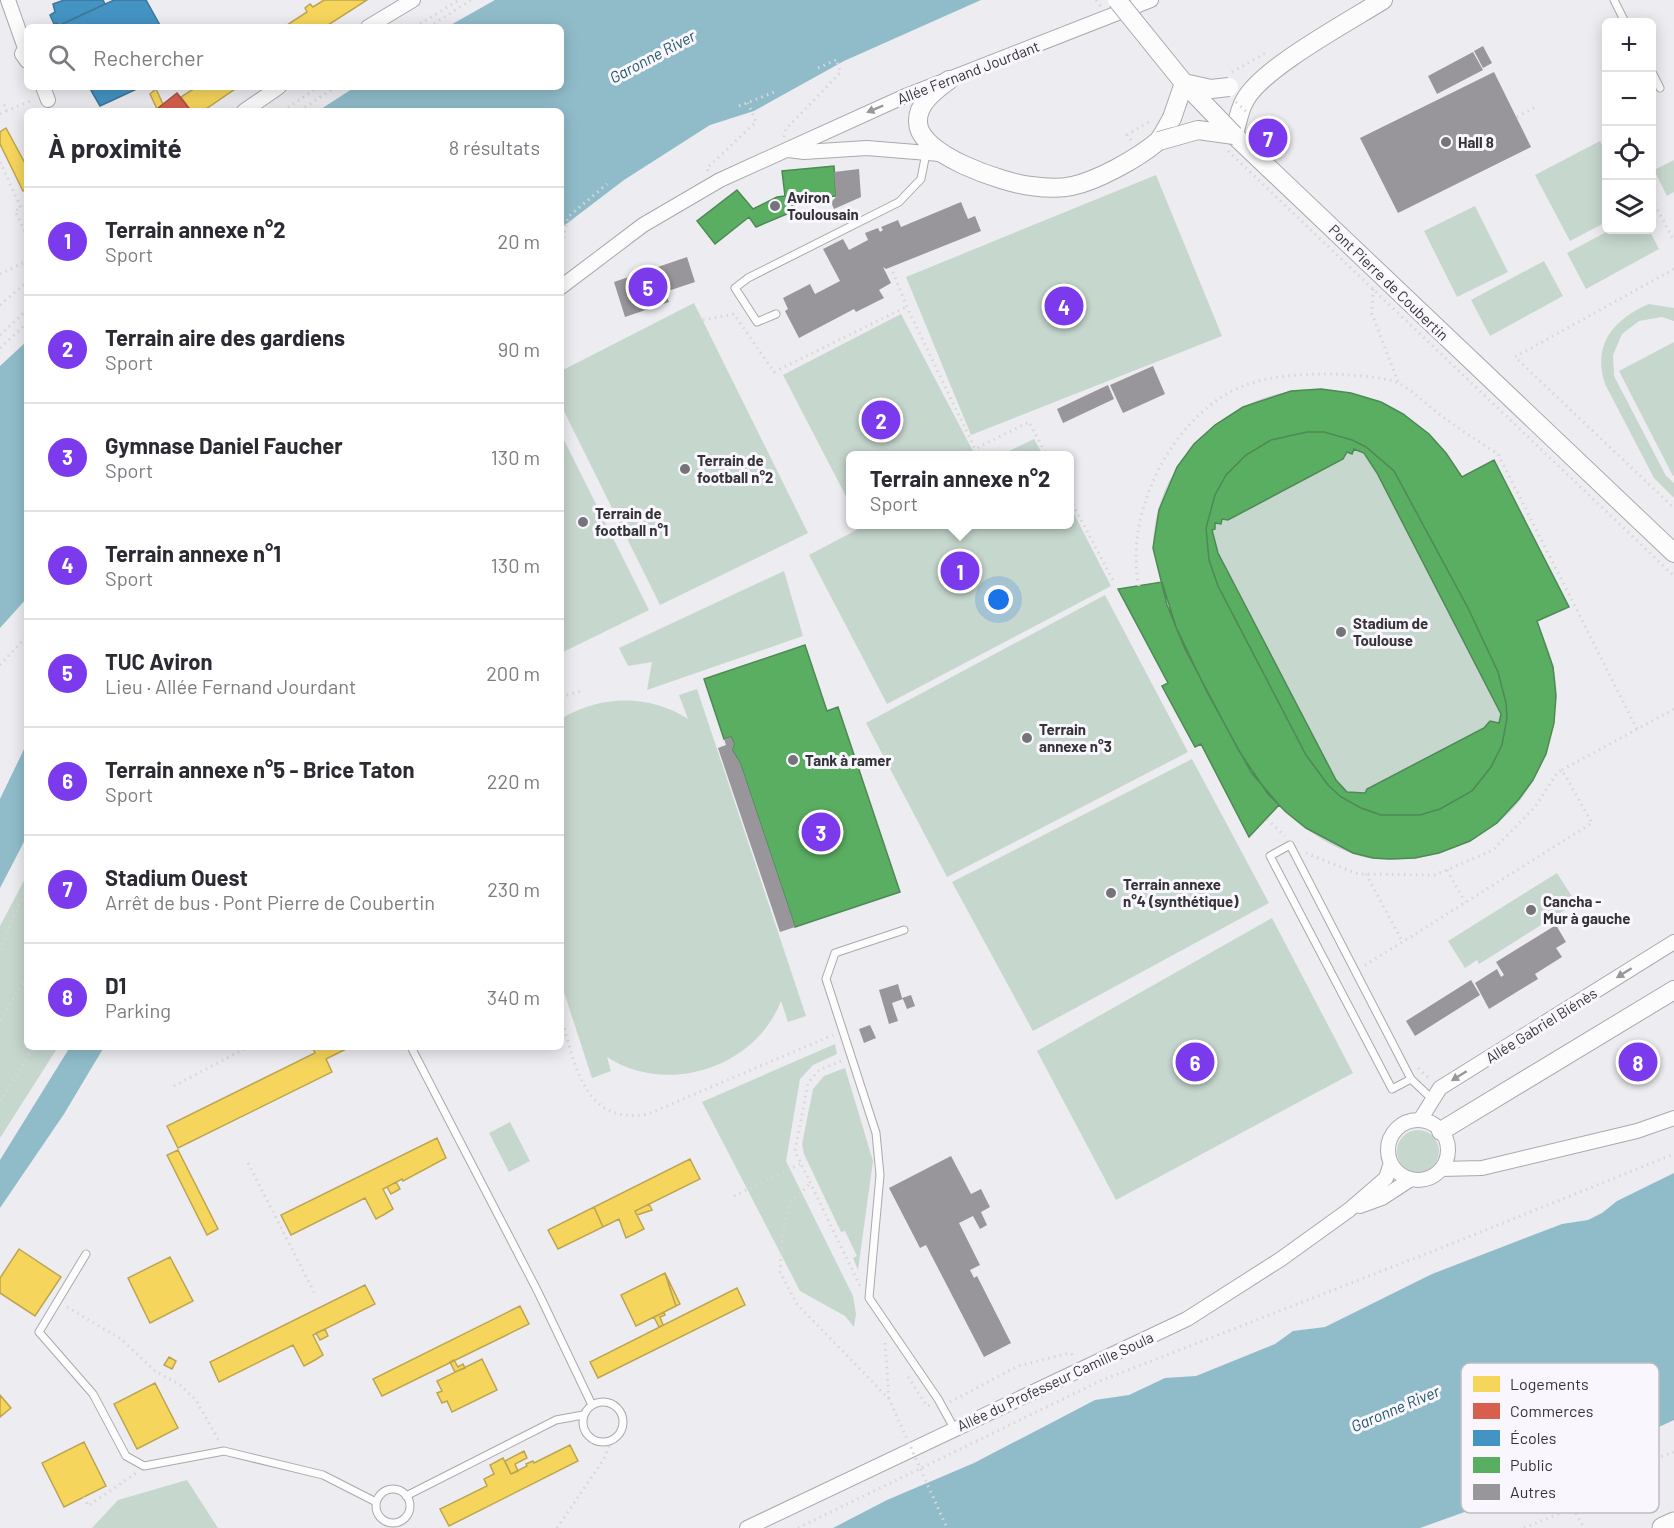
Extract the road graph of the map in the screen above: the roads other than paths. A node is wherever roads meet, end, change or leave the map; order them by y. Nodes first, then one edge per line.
1 (8, 0) edge
2 (13, 0) edge
3 (413, 0) edge
4 (1151, 0) edge
5 (1383, 0) edge
6 (1614, 0) edge
7 (1119, 6) edge
8 (1623, 18) edge
9 (374, 24) edge
10 (24, 31) edge
11 (24, 45) edge
12 (1269, 62) junction
13 (949, 80) junction
14 (1656, 80) edge
15 (1184, 83) junction
16 (1660, 88) dead end
17 (275, 90) edge
18 (248, 108) edge
19 (1159, 141) junction
20 (1231, 141) junction
21 (788, 150) junction
22 (933, 153) junction
23 (564, 285) edge
24 (776, 314) dead end
25 (1674, 553) edge
26 (904, 930) dead end
27 (1674, 942) edge
28 (1674, 990) edge
29 (413, 1050) edge
30 (1411, 1078) junction
31 (1432, 1099) junction
32 (1674, 1118) edge
33 (1420, 1120) junction
34 (1441, 1131) junction
35 (1391, 1163) junction
36 (1441, 1169) junction
37 (1411, 1179) junction
38 (1349, 1210) junction
39 (86, 1254) dead end
40 (592, 1405) junction
41 (583, 1415) junction
42 (954, 1428) junction
43 (406, 1496) junction
44 (376, 1502) junction
45 (403, 1519) junction
46 (1674, 1523) edge
47 (406, 1528) edge
48 (747, 1528) edge
49 (1664, 1528) edge

1 - 11 street
2 - 10 street
3 - 9 street
4 - 7 street, Allée Fernand Jourdant
5 - 12 main road
6 - 8 lane
7 - 13 street, Allée Fernand Jourdant
7 - 15 main road, Pont Pierre de Coubertin, bridge
7 - 20 lane
12 - 15 main road, bridge
12 - 20 main road, bridge
13 -> 21 street, Allée Fernand Jourdant
13 - 22 main road
14 - 16 lane
15 - 19 main road, bridge
15 - 20 main road, Pont Pierre de Coubertin, bridge
17 - 18 street
19 - 20 main road, bridge
19 - 22 main road
20 - 25 main road, Pont Pierre de Coubertin
21 - 22 street, Allée Fernand Jourdant
21 - 23 street, Allée Fernand Jourdant
22 - 24 lane
26 - 42 lane
27 -> 31 street, Allée Gabriel Biénès
28 - 34 main road
29 - 40 lane
30 - 30 lane
30 - 31 lane
31 - 33 street, Allée Gabriel Biénès
32 - 36 street
33 - 34 street
33 - 35 street
34 - 36 street
35 - 37 street
35 - 38 street, Allée du Professeur Camille Soula
36 - 37 street
37 - 38 street, Allée du Professeur Camille Soula
38 - 42 street, Allée du Professeur Camille Soula
39 - 44 lane
40 - 41 lane
40 - 41 lane
41 - 43 lane
42 - 48 street, Allée du Professeur Camille Soula
43 - 44 lane
43 - 45 lane
44 - 45 lane
45 - 47 lane
46 - 49 main road

